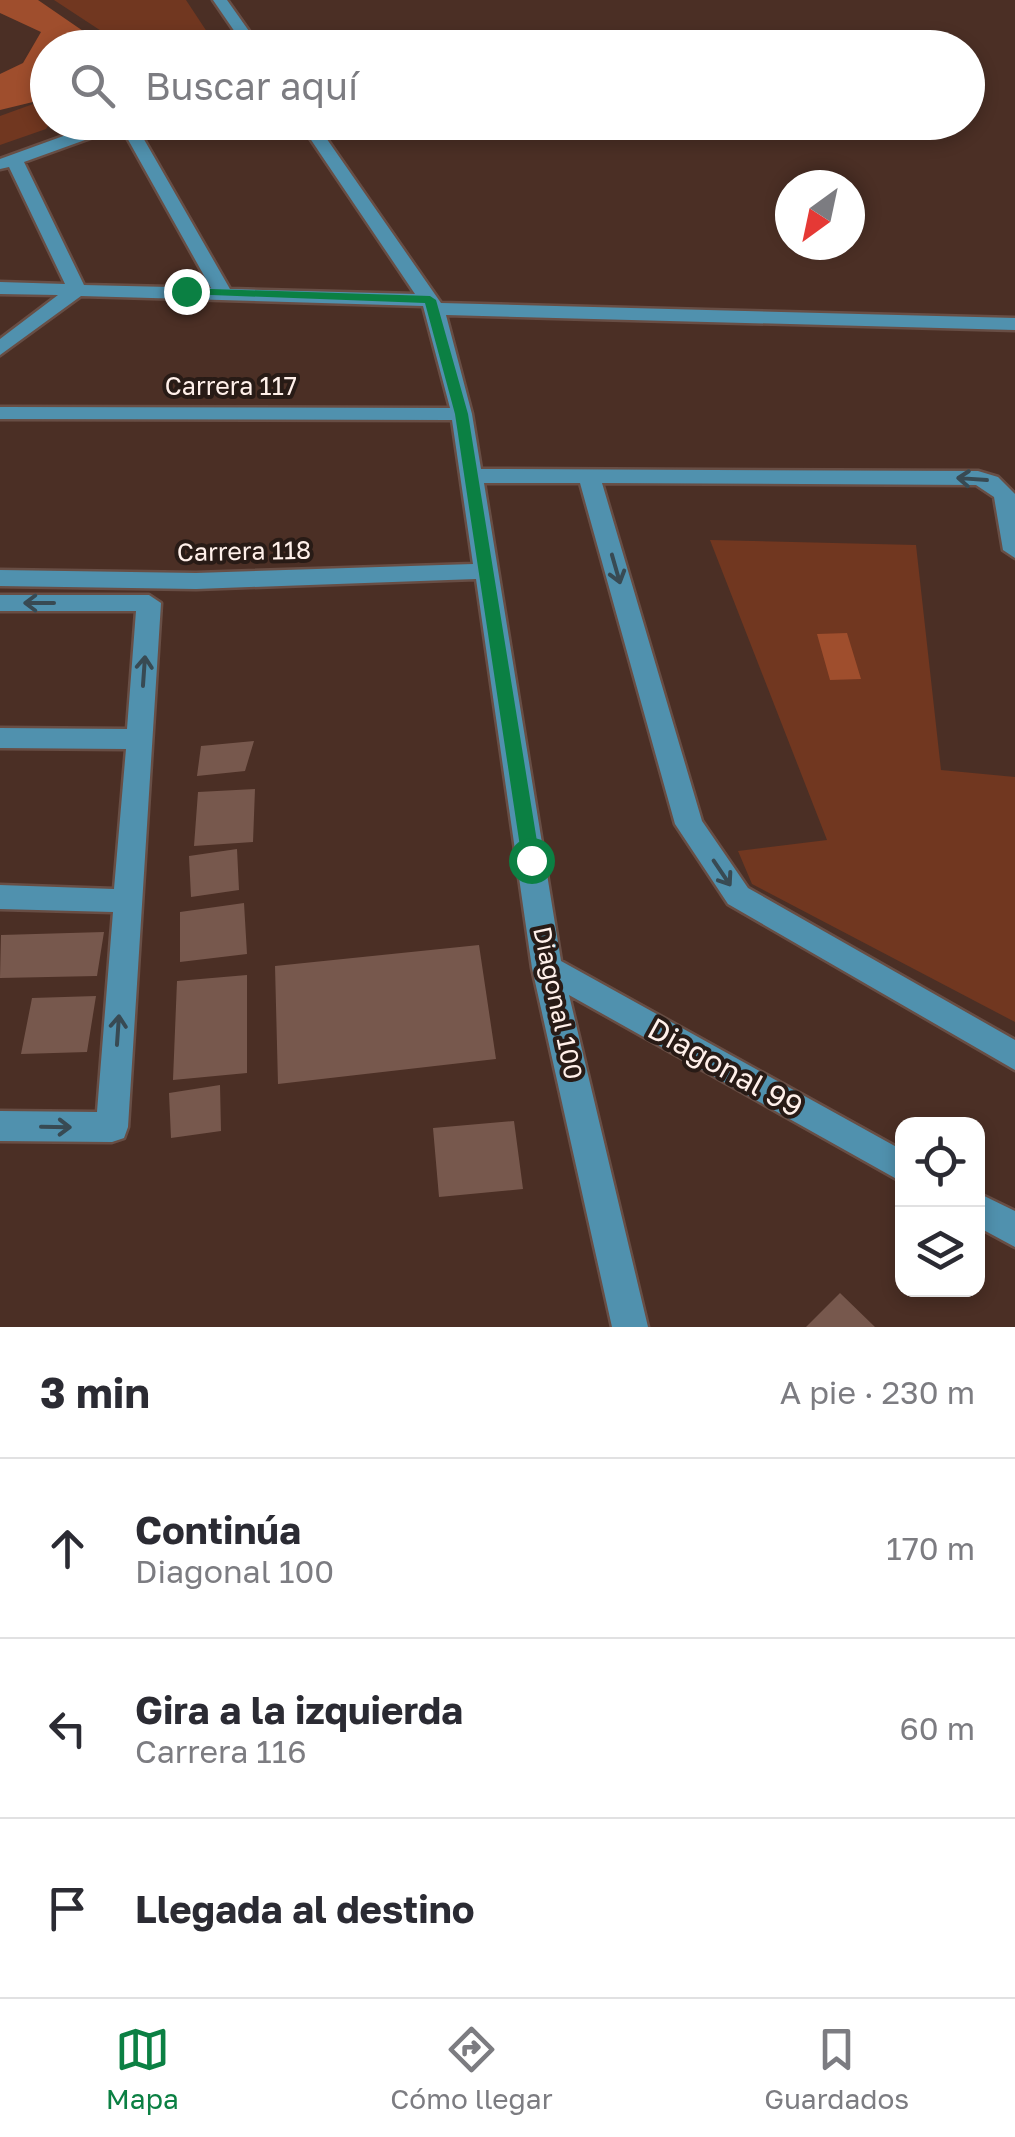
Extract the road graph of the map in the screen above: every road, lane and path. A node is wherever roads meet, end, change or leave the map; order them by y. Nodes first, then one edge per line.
1 (220, 0) edge
2 (241, 30) edge
3 (69, 140) edge
4 (133, 140) edge
5 (318, 140) edge
6 (7, 161) edge
7 (0, 288) edge
8 (77, 290) junction
9 (222, 291) junction
10 (432, 304) junction
11 (1015, 324) edge
12 (0, 349) edge
13 (0, 413) edge
14 (462, 414) junction
15 (589, 475) junction
16 (472, 476) junction
17 (1015, 550) edge
18 (488, 571) junction
19 (0, 578) edge
20 (0, 603) edge
21 (0, 738) edge
22 (140, 739) junction
23 (0, 897) edge
24 (128, 901) junction
25 (547, 968) junction
26 (1015, 1056) edge
27 (0, 1126) edge
28 (895, 1163) edge
29 (985, 1213) edge
30 (1015, 1230) edge
31 (630, 1327) edge

1 - 2 street
3 - 6 street
4 - 9 street
5 - 10 street, Diagonal 100
6 - 8 street
7 - 8 street
8 - 9 street
8 - 12 street
9 - 10 street
10 - 11 street
10 - 14 street, Diagonal 100
13 - 14 street, Carrera 117
14 - 16 street, Diagonal 100
15 - 16 street
17 -> 15 street
15 -> 26 street
16 - 18 street, Diagonal 100
18 - 19 street, Carrera 118
18 - 25 street, Diagonal 100
22 -> 20 street
21 - 22 street
22 - 24 street
23 - 24 street
27 -> 24 street
25 - 28 street, Diagonal 99
25 - 31 street, Diagonal 100
29 - 30 street

